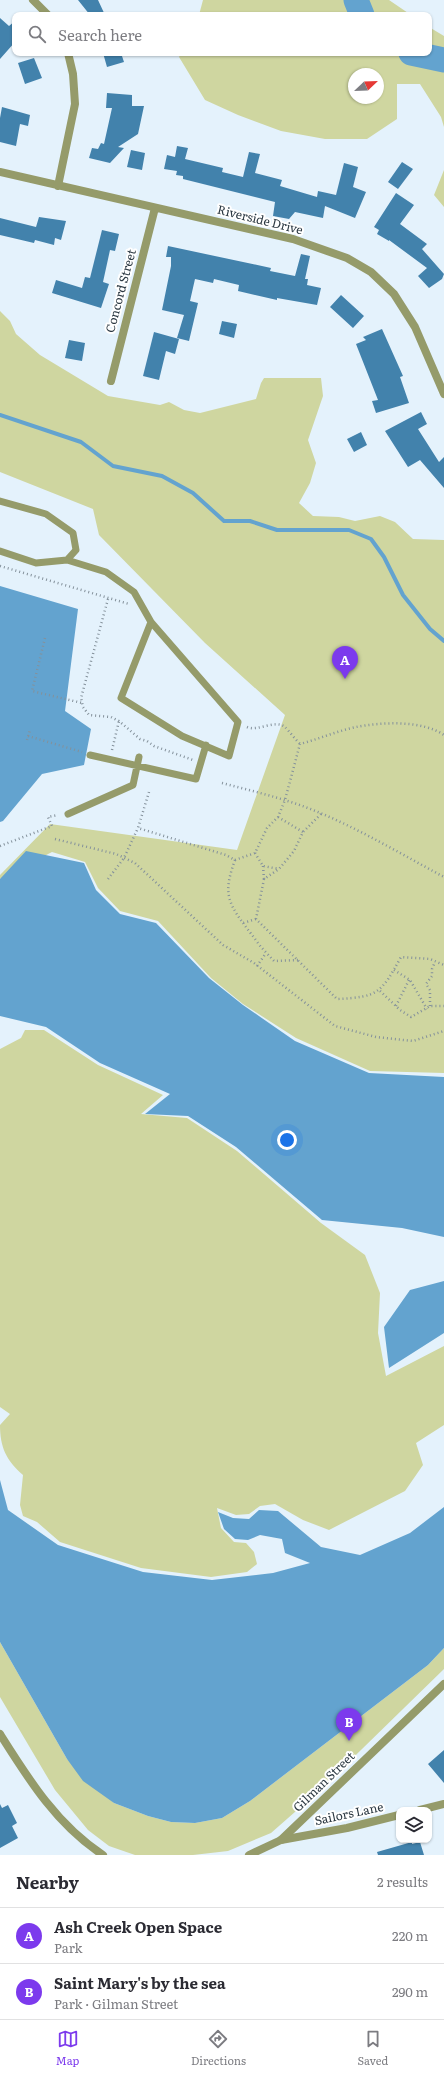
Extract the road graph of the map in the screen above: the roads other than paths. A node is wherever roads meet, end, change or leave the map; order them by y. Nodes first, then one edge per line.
1 (33, 0) edge
2 (45, 12) edge
3 (69, 56) edge
4 (0, 172) edge
5 (58, 186) junction
6 (155, 208) junction
7 (111, 381) dead end
8 (444, 394) edge
9 (0, 501) edge
10 (0, 551) edge
11 (67, 560) junction
12 (151, 622) junction
13 (206, 745) junction
14 (90, 755) road end
15 (139, 758) dead end
16 (138, 766) junction
17 (68, 814) road end
18 (444, 1684) edge
19 (0, 1734) edge
20 (444, 1804) edge
21 (432, 1807) edge
22 (396, 1816) edge
23 (281, 1840) junction
24 (103, 1855) edge
25 (249, 1855) edge

1 - 2 street
3 - 5 street
4 - 5 street, Riverside Drive
5 - 6 street, Riverside Drive
6 - 7 street, Concord Street
6 - 8 street, Riverside Drive
9 - 11 lane
10 - 11 lane
11 - 12 lane
12 - 13 lane
12 - 13 lane
13 - 16 lane
14 - 16 lane
15 - 16 lane
16 - 17 lane
18 - 23 street, Gilman Street
19 - 24 street
20 - 21 street
22 - 23 street, Sailors Lane
23 - 25 street, Gilman Street

